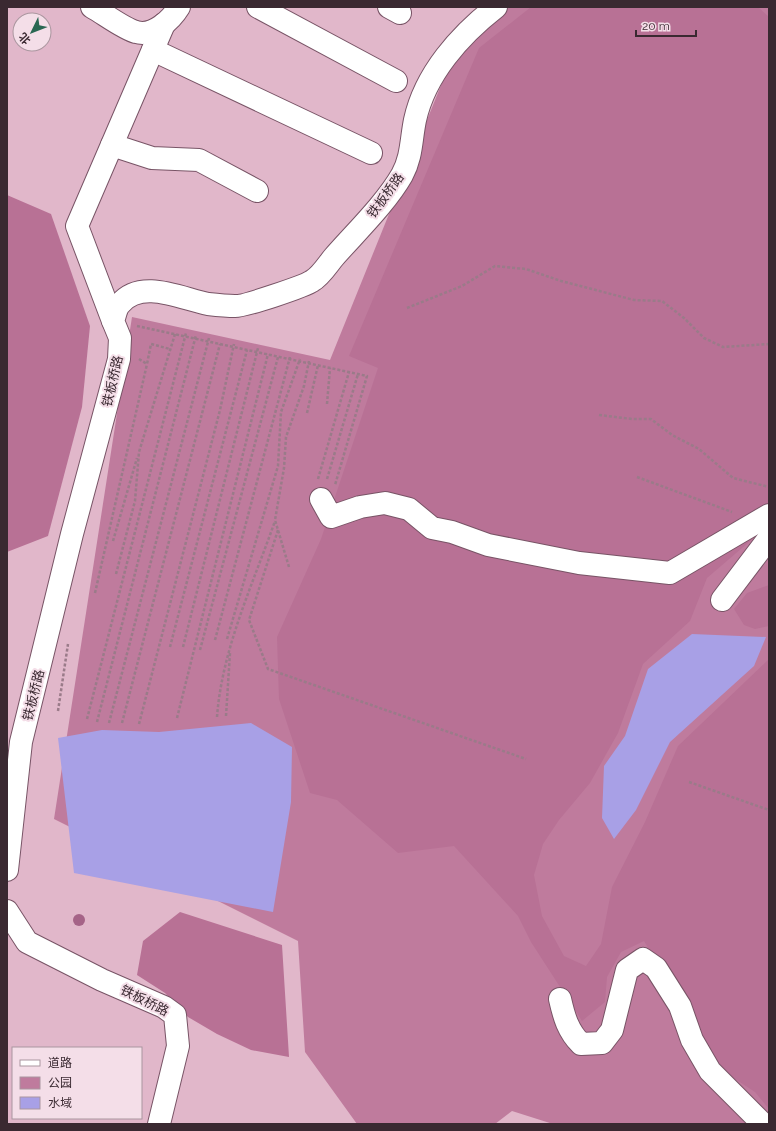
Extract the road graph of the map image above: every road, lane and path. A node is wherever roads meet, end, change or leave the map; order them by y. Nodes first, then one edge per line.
1 (92, 7) edge
2 (179, 7) edge
3 (258, 7) edge
4 (496, 7) edge
5 (164, 24) junction
6 (153, 50) junction
7 (396, 81) dead end
8 (112, 145) junction
9 (371, 153) dead end
10 (257, 191) dead end
11 (407, 308) dead end
12 (114, 321) junction
13 (186, 332) dead end
14 (175, 334) junction
15 (196, 335) dead end
16 (185, 337) junction
17 (209, 338) dead end
18 (195, 339) junction
19 (208, 342) junction
20 (220, 344) junction
21 (769, 344) edge
22 (233, 346) junction
23 (258, 348) dead end
24 (247, 350) junction
25 (257, 352) junction
26 (268, 354) junction
27 (278, 357) junction
28 (290, 358) junction
29 (299, 360) junction
30 (309, 362) junction
31 (147, 364) dead end
32 (318, 365) junction
33 (330, 368) junction
34 (349, 372) junction
35 (358, 374) junction
36 (327, 404) dead end
37 (306, 413) dead end
38 (599, 415) dead end
39 (139, 452) junction
40 (637, 477) dead end
41 (769, 487) edge
42 (322, 497) junction
43 (275, 520) junction
44 (765, 525) edge
45 (278, 530) junction
46 (114, 541) dead end
47 (289, 567) dead end
48 (116, 574) dead end
49 (95, 593) dead end
50 (722, 600) dead end
51 (227, 639) dead end
52 (215, 640) dead end
53 (170, 647) dead end
54 (182, 647) dead end
55 (230, 649) junction
56 (200, 650) dead end
57 (226, 716) dead end
58 (217, 717) dead end
59 (177, 718) dead end
60 (87, 719) dead end
61 (97, 722) dead end
62 (109, 723) dead end
63 (122, 723) dead end
64 (139, 724) dead end
65 (526, 760) dead end
66 (689, 782) dead end
67 (769, 810) edge
68 (7, 870) edge
69 (7, 912) edge
70 (560, 999) dead end
71 (159, 1124) edge
72 (763, 1124) edge

1 - 5 street
2 - 5 street
3 - 7 street
4 - 12 street, 铁板桥路
5 - 6 street
6 - 8 street
6 - 9 street
8 - 10 street
8 - 12 street
11 - 21 path
12 - 14 path
12 - 68 street, 铁板桥路
13 - 16 path
14 - 16 path
14 - 39 path
15 - 18 path
16 - 18 path
16 - 60 path
17 - 19 path
18 - 19 path
18 - 61 path
19 - 20 path
19 - 62 path
20 - 22 path
20 - 63 path
22 - 24 path
22 - 64 path
23 - 25 path
24 - 25 path
24 - 53 path
25 - 26 path
25 - 54 path
26 - 27 path
26 - 59 path
27 - 28 path
27 - 56 path
28 - 29 path
28 - 52 path
29 - 30 path
29 - 51 path
30 - 32 path
30 - 43 path
31 - 49 path
32 - 33 path
32 - 37 path
33 - 34 path
33 - 36 path
34 - 35 path
34 - 42 path
35 - 42 path
35 - 42 path
38 - 41 path
39 - 46 path
39 - 48 path
40 - 44 path
42 - 44 street
43 - 45 path
43 - 55 path
44 - 50 street
45 - 47 path
45 - 65 path
55 - 57 path
55 - 58 path
66 - 67 path
69 - 71 street, 铁板桥路
70 - 72 street

